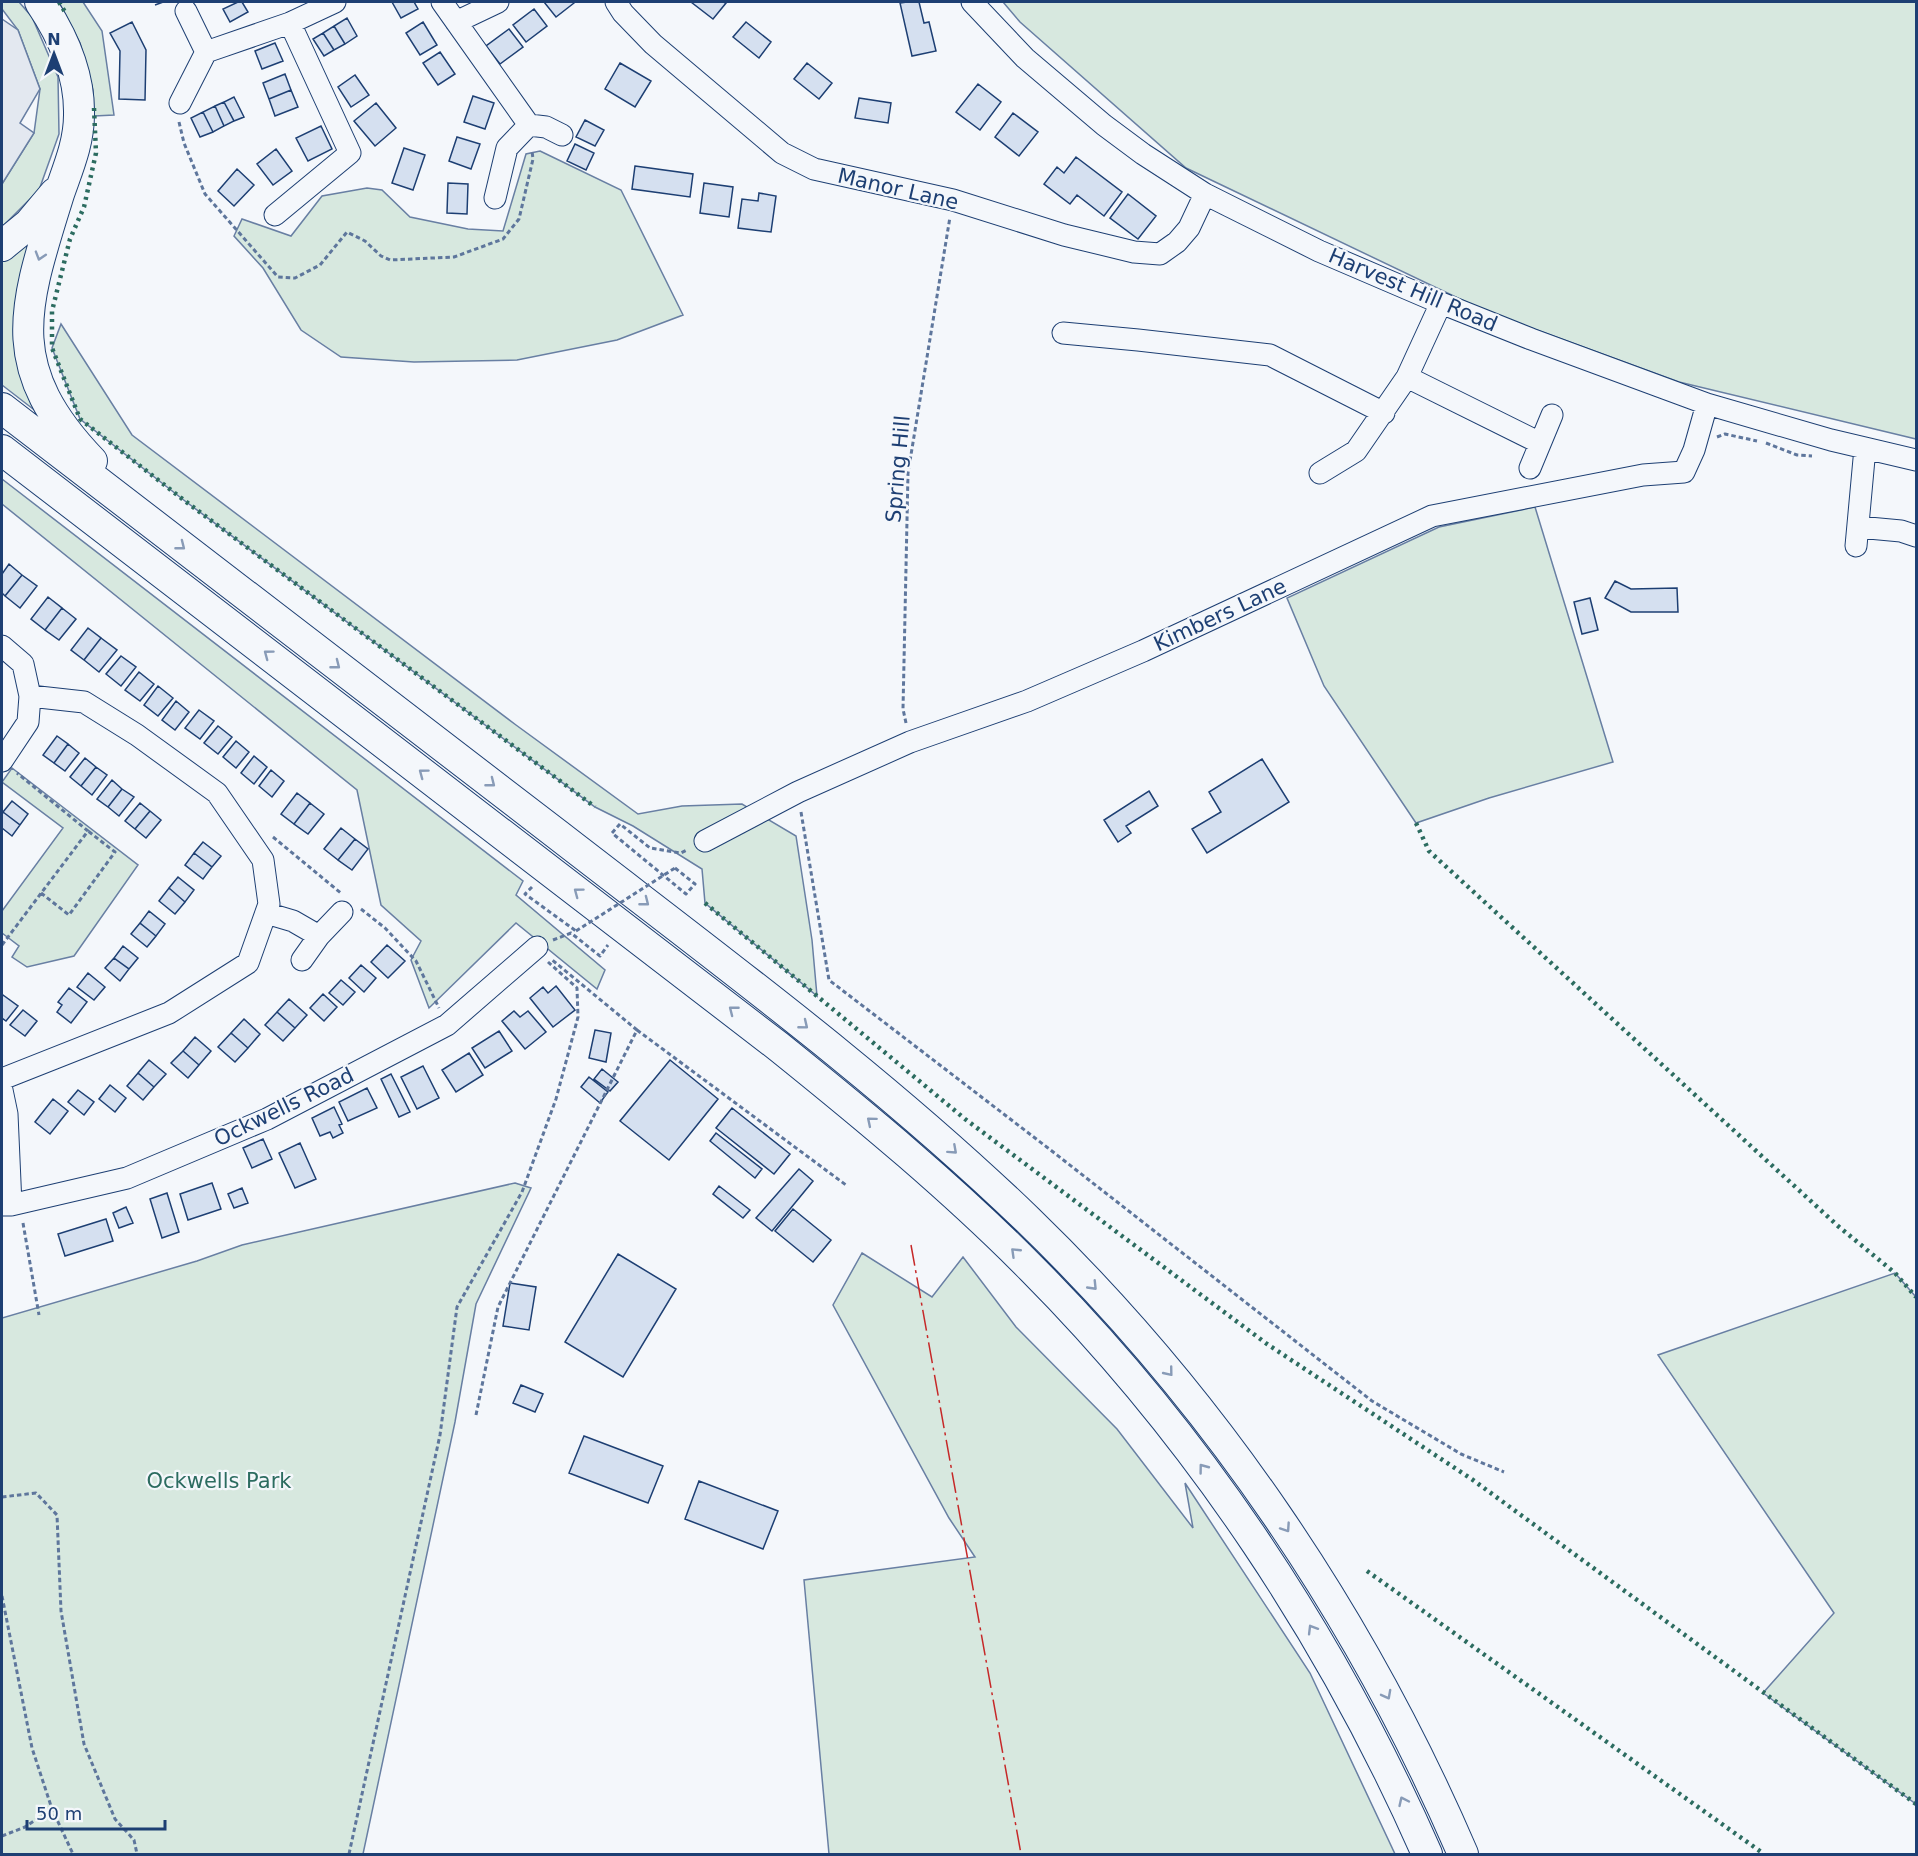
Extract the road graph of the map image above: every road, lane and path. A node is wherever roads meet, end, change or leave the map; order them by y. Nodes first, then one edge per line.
1 (40, 2) edge
2 (335, 2) edge
3 (442, 2) edge
4 (498, 2) edge
5 (616, 2) edge
6 (972, 2) edge
7 (186, 10) dead end
8 (456, 22) junction
9 (290, 23) junction
10 (206, 52) junction
11 (180, 103) joint
12 (529, 125) junction
13 (562, 135) dead end
14 (63, 180) junction
15 (1205, 194) junction
16 (495, 198) dead end
17 (953, 200) junction
18 (275, 215) dead end
19 (2, 246) edge
20 (1441, 303) junction
21 (1063, 333) dead end
22 (1407, 377) junction
23 (1707, 404) junction
24 (2, 408) edge
25 (1383, 413) junction
26 (1552, 415) dead end
27 (1713, 438) dead end
28 (1831, 440) junction
29 (1540, 443) junction
30 (1865, 448) junction
31 (2, 450) edge
32 (1917, 460) edge
33 (1530, 468) dead end
34 (1320, 473) dead end
35 (154, 525) junction
36 (1917, 536) edge
37 (2, 646) edge
38 (30, 696) junction
39 (910, 742) junction
40 (2, 761) edge
41 (798, 792) junction
42 (88, 831) junction
43 (705, 841) joint
44 (534, 884) dead end
45 (41, 893) junction
46 (342, 912) dead end
47 (266, 913) junction
48 (584, 925) dead end
49 (592, 932) dead end
50 (319, 936) junction
51 (600, 939) dead end
52 (2, 945) edge
53 (535, 948) junction
54 (302, 960) dead end
55 (637, 1030) junction
56 (2, 1079) edge
57 (2, 1090) edge
58 (846, 1185) dead end
59 (10, 1205) edge
60 (39, 1315) dead end
61 (476, 1415) dead end
62 (1504, 1472) dead end
63 (2, 1497) edge
64 (2, 1596) edge
65 (52, 1809) junction
66 (2, 1836) edge
67 (73, 1854) edge
68 (137, 1854) edge
69 (349, 1854) edge
70 (1427, 1854) edge
71 (1463, 1854) edge

1 - 14 highway
2 - 9 street
3 - 8 street
4 - 8 street
5 - 17 street, Manor Lane
6 - 15 street, Harvest Hill Road
7 - 10 street
8 - 12 street
9 - 10 street
9 - 18 street
10 - 11 street
11 - 12 path
12 - 13 street
12 - 16 street
14 - 19 highway
14 -> 35 highway
15 - 17 street, Manor Lane
15 - 20 street, Harvest Hill Road
17 - 39 path, Spring Hill
20 - 22 street
20 - 23 street, Harvest Hill Road
21 - 25 street
22 - 25 street
22 - 29 street
23 - 28 street, Harvest Hill Road
23 - 39 street, Kimbers Lane
24 - 35 highway
25 - 34 street
26 - 29 street
27 - 28 path
28 - 30 street, Harvest Hill Road
29 - 33 street
30 - 32 street, Harvest Hill Road
30 - 36 street
70 -> 31 highway
35 -> 71 highway
37 - 38 street
38 - 40 street
38 - 47 street
39 - 41 street, Kimbers Lane
40 - 42 path
41 - 43 street, Kimbers Lane
41 - 62 path
42 - 45 path
42 - 45 path
43 - 44 path, bridge
45 - 52 path
46 - 50 street
47 - 50 street
47 - 56 street
48 - 49 path, bridge
50 - 54 street
51 - 53 path
53 - 55 path
53 - 59 street, Ockwells Road
53 - 69 path
55 - 58 path
55 - 61 path
57 - 59 street
59 - 60 path
63 - 68 path
64 - 65 path
65 - 66 path
65 - 67 path

